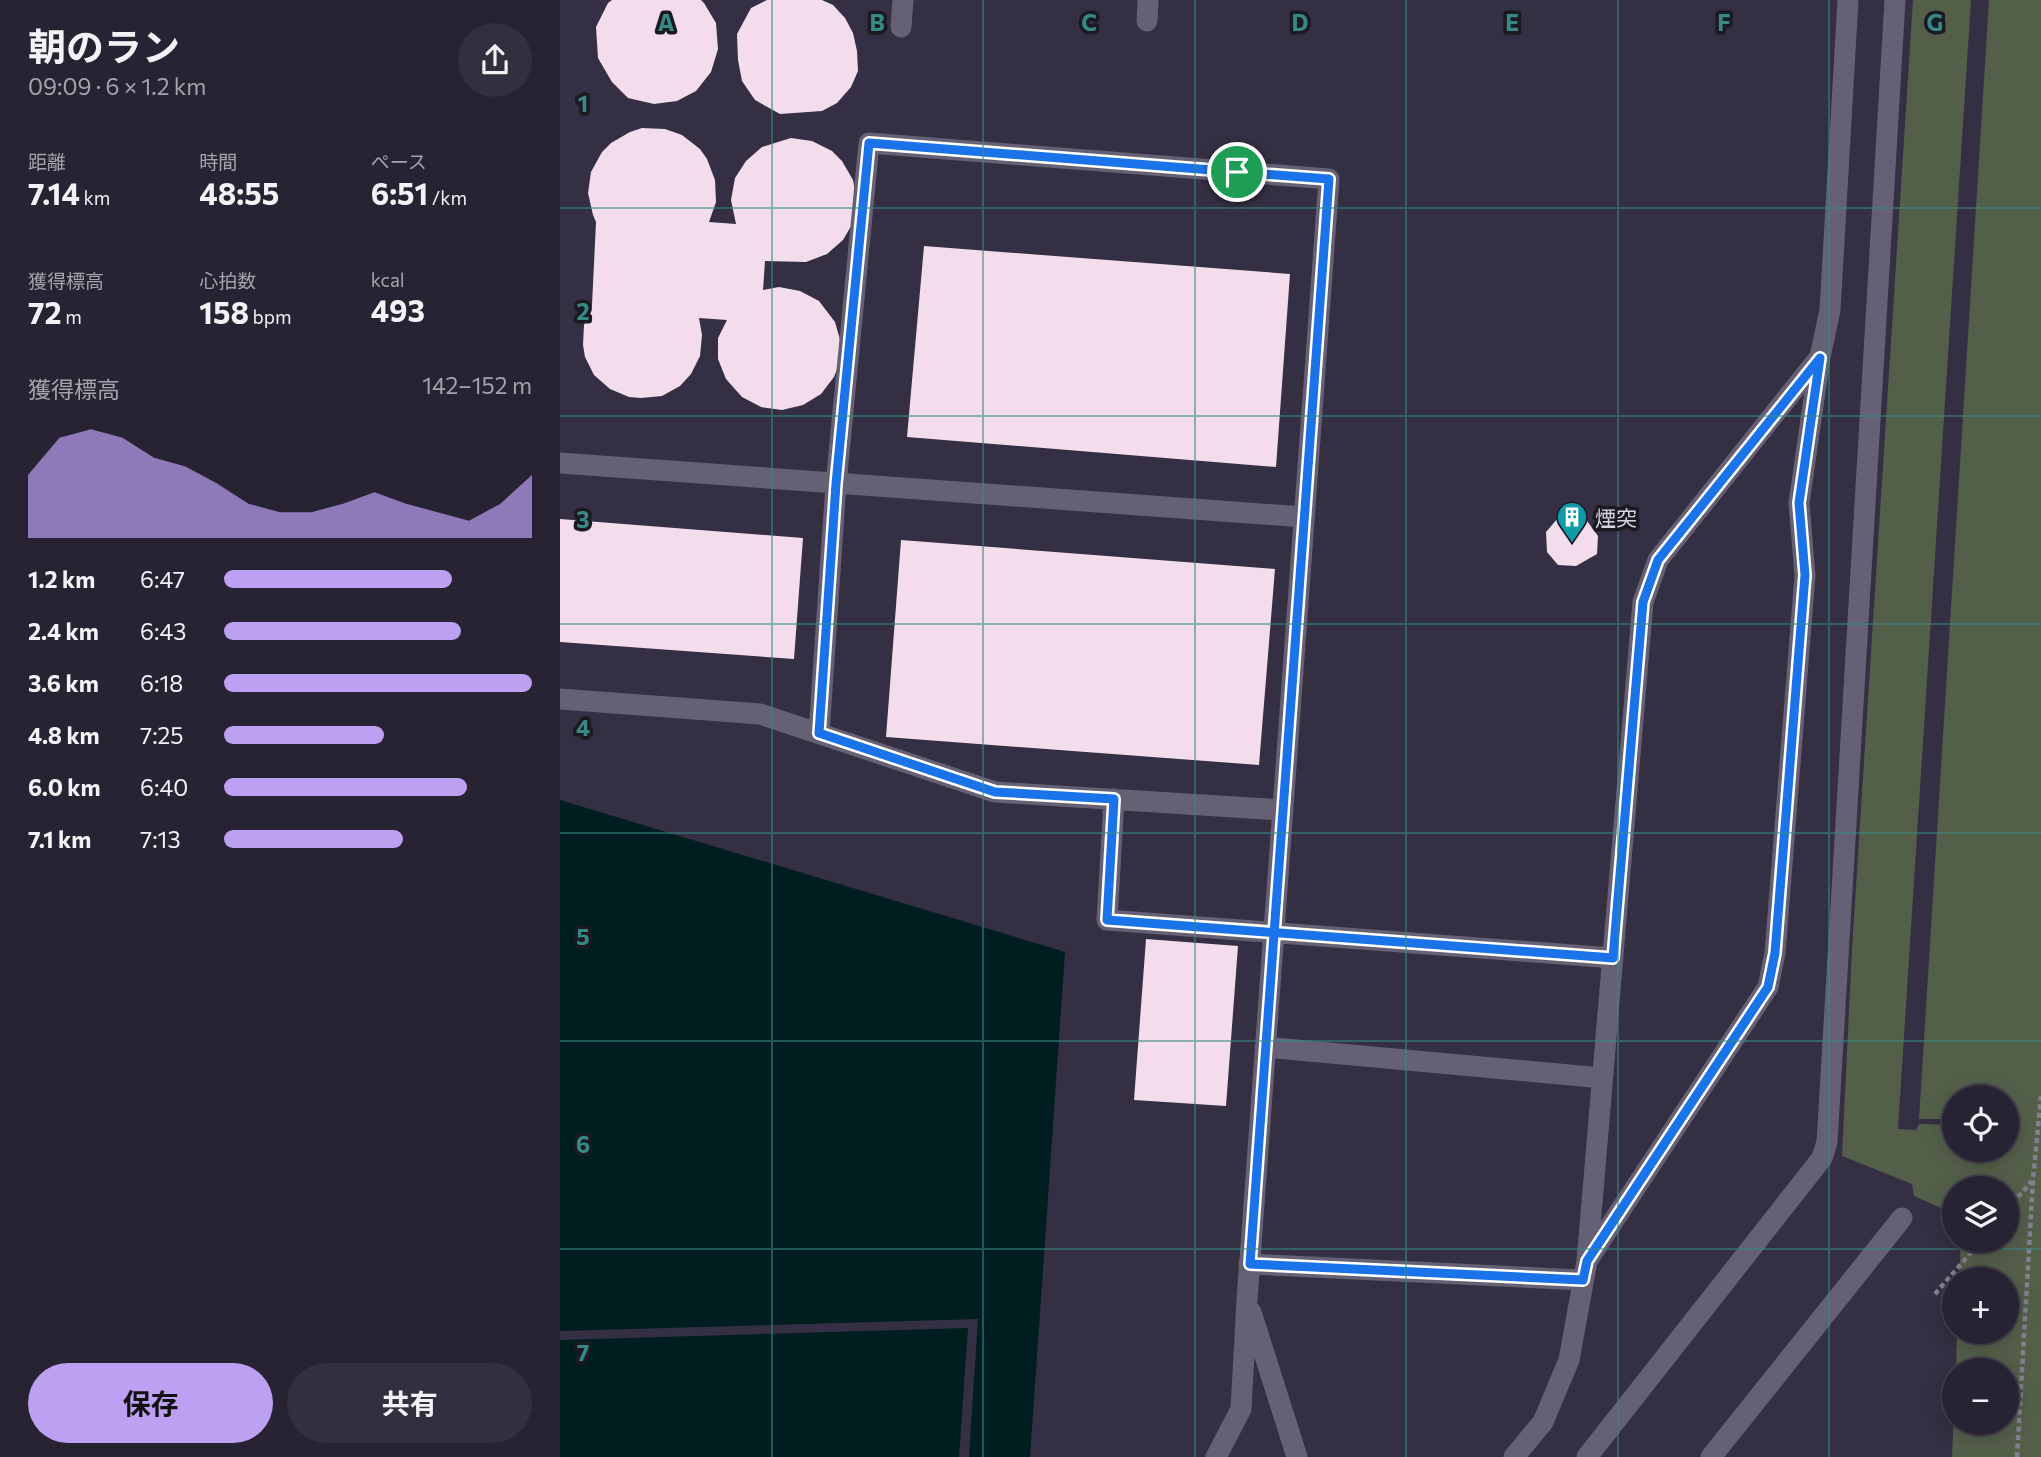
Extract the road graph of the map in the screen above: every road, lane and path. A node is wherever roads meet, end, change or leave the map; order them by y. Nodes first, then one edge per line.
1 (903, 0) edge
2 (1849, 0) edge
3 (1895, 0) edge
4 (901, 27) dead end
5 (1820, 358) junction
6 (560, 463) edge
7 (836, 484) junction
8 (1304, 517) junction
9 (560, 699) edge
10 (819, 733) junction
11 (1114, 799) junction
12 (1282, 810) junction
13 (1274, 931) junction
14 (1613, 958) junction
15 (1265, 1047) junction
16 (1602, 1078) junction
17 (2041, 1096) edge
18 (2040, 1138) edge
19 (2033, 1180) junction
20 (2019, 1196) edge
21 (1902, 1218) dead end
22 (1971, 1253) edge
23 (1250, 1264) junction
24 (1585, 1270) junction
25 (1935, 1294) dead end
26 (1247, 1300) junction
27 (1216, 1457) edge
28 (1297, 1457) edge
29 (1514, 1457) edge
30 (1587, 1457) edge
31 (1711, 1457) edge
32 (2017, 1457) edge

1 - 4 lane
2 - 5 lane
3 - 30 lane
5 - 14 lane
5 - 24 lane
6 - 7 lane
7 - 8 lane
7 - 8 lane
7 - 10 lane
8 - 12 lane
9 - 10 lane
10 - 11 lane
11 - 12 lane
11 - 13 lane
12 - 13 lane
13 - 14 lane
13 - 15 lane
14 - 16 lane
15 - 16 lane
15 - 23 lane
16 - 24 lane
17 - 18 path
18 - 19 path
19 - 20 path
19 - 32 path
21 - 31 lane
22 - 25 path
23 - 24 lane
23 - 26 lane
24 - 29 lane
26 - 27 lane
26 - 28 lane

